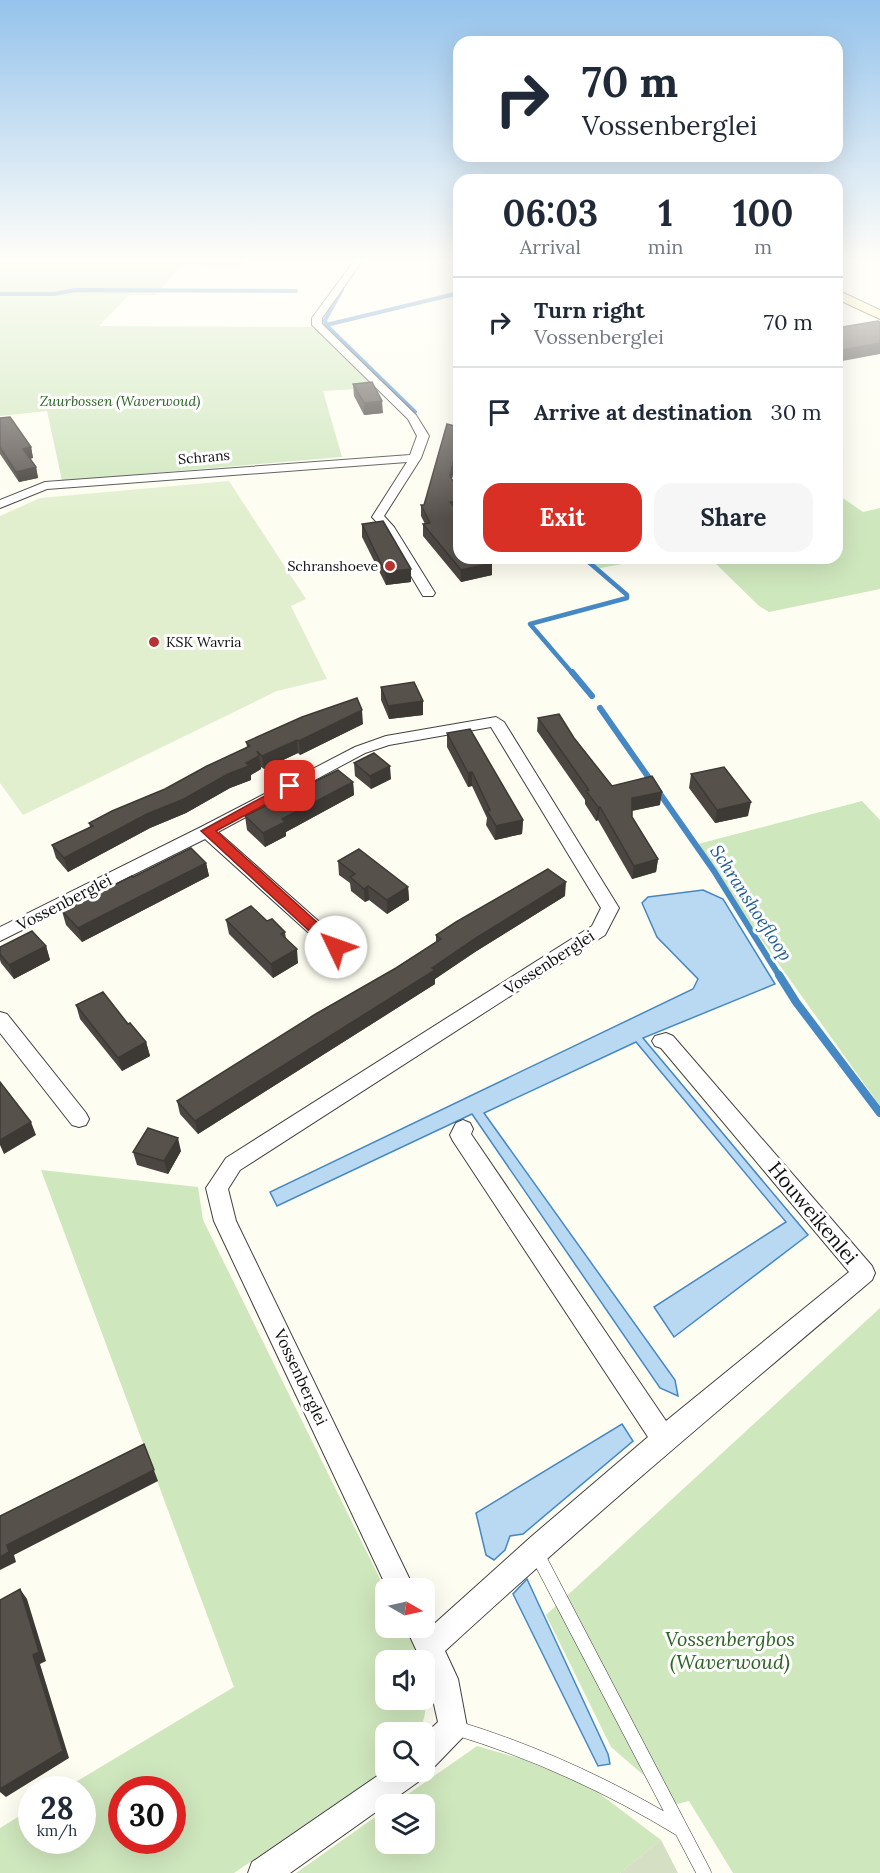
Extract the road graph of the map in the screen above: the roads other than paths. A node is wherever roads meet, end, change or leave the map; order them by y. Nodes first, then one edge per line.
1 (337, 344) edge
2 (415, 458) junction
3 (0, 504) edge
4 (428, 593) dead end
5 (207, 831) junction
6 (0, 935) edge
7 (336, 947) dead end
8 (0, 1019) edge
9 (662, 1041) dead end
10 (79, 1119) dead end
11 (463, 1129) dead end
12 (664, 1439) junction
13 (535, 1551) junction
14 (396, 1578) edge
15 (435, 1628) edge
16 (424, 1638) edge
17 (453, 1727) junction
18 (435, 1746) edge
19 (394, 1782) edge
20 (682, 1830) junction
21 (262, 1873) edge
22 (704, 1873) edge

1 - 2 street
2 - 3 street, Schrans
2 - 4 street
5 - 6 street, Vossenberglei
5 - 7 street
5 - 14 street, Vossenberglei
8 - 10 street
9 - 12 street, Houweikenlei
11 - 12 street
12 - 13 street, Houweikenlei
13 - 15 street, Houweikenlei
13 - 20 lane
16 - 17 street
17 - 18 street
17 - 20 lane
19 - 21 street
20 - 22 lane

